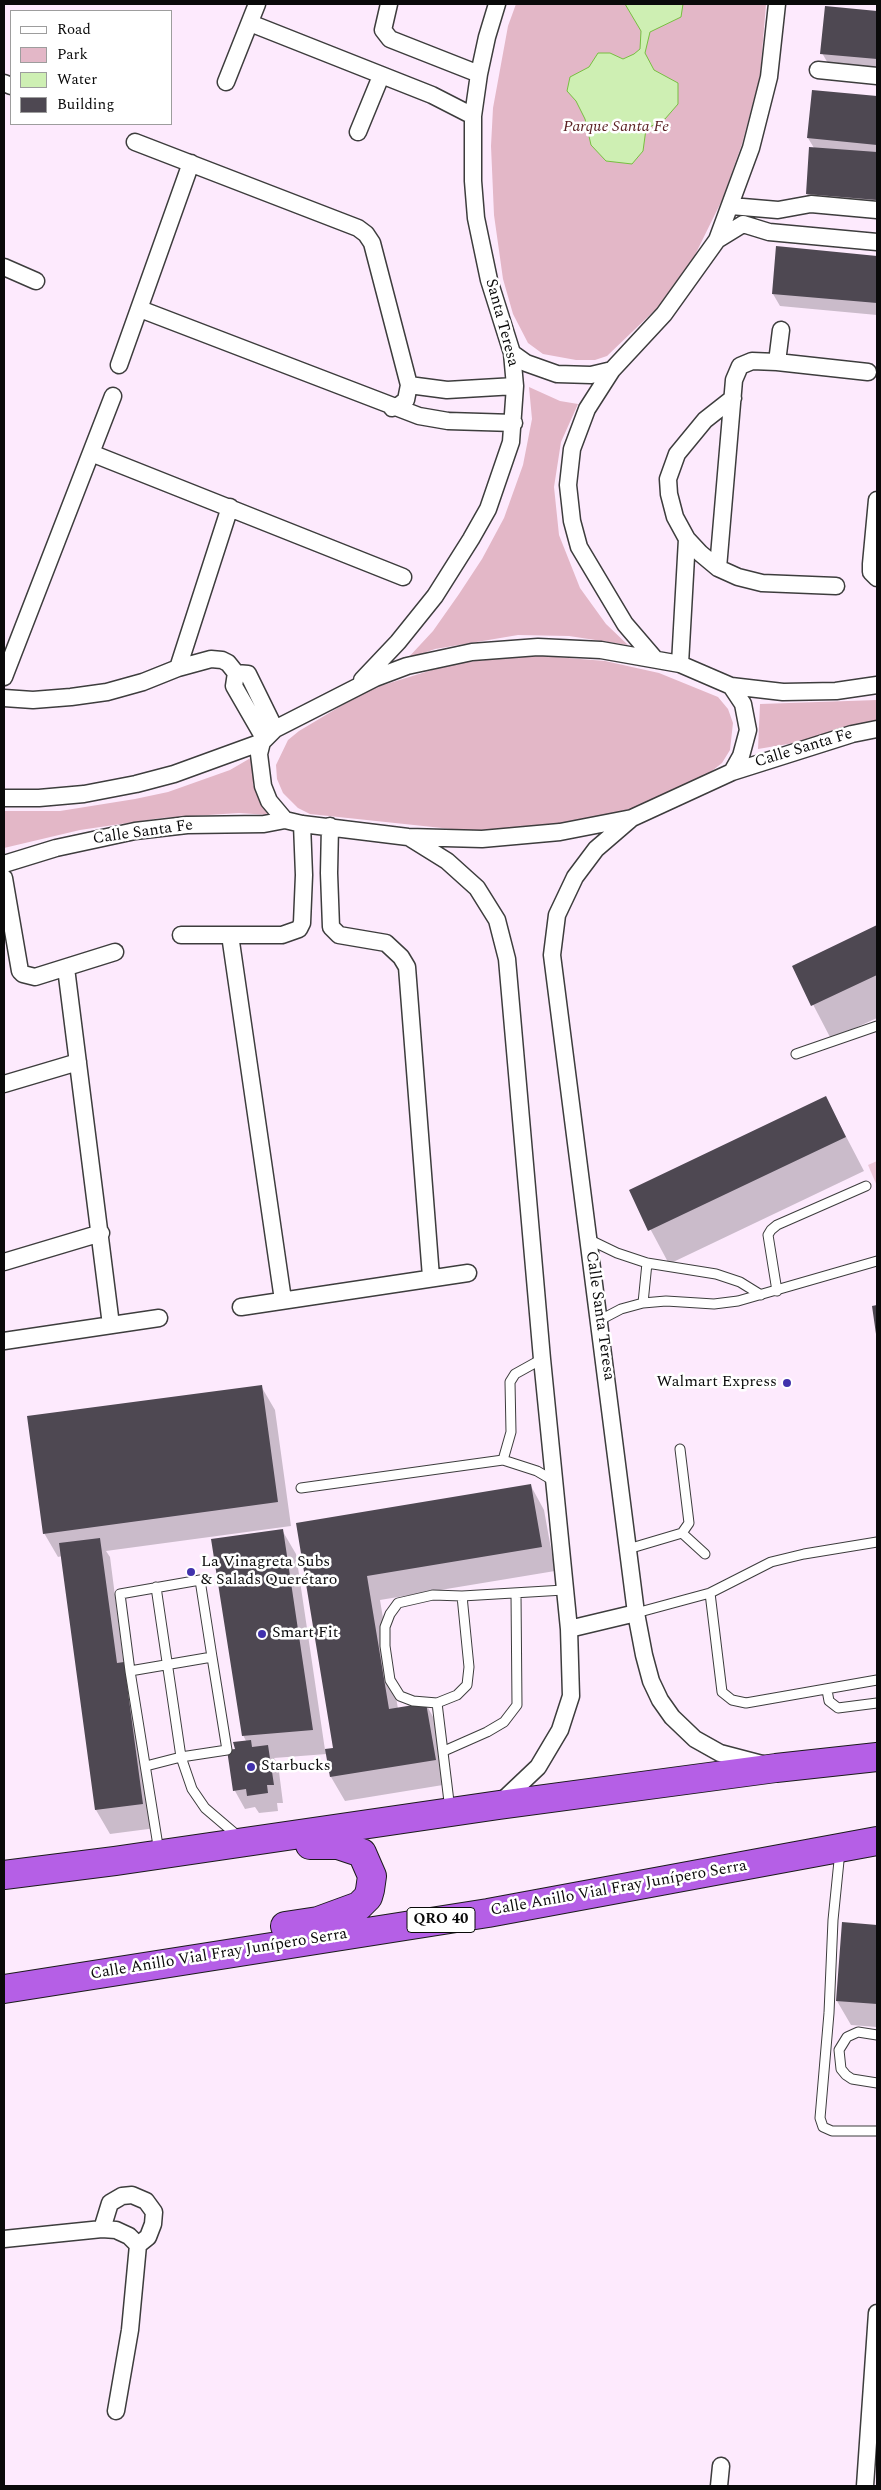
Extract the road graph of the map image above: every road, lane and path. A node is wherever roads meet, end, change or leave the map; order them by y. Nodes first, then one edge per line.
1 (257, 4) edge
2 (389, 4) edge
3 (497, 4) edge
4 (777, 4) edge
5 (250, 24) junction
6 (818, 70) dead end
7 (479, 74) junction
8 (381, 76) junction
9 (877, 76) edge
10 (226, 82) dead end
11 (474, 116) junction
12 (358, 132) dead end
13 (135, 142) dead end
14 (191, 163) junction
15 (731, 206) junction
16 (877, 210) edge
17 (717, 240) junction
18 (877, 242) edge
19 (4, 267) edge
20 (36, 281) dead end
21 (140, 309) junction
22 (781, 330) dead end
23 (512, 353) junction
24 (776, 362) junction
25 (119, 364) dead end
26 (612, 370) junction
27 (868, 372) dead end
28 (409, 384) junction
29 (515, 386) junction
30 (113, 396) dead end
31 (733, 398) junction
32 (392, 408) junction
33 (514, 423) junction
34 (91, 452) junction
35 (877, 500) edge
36 (230, 507) junction
37 (687, 539) junction
38 (718, 568) junction
39 (403, 577) dead end
40 (877, 578) edge
41 (836, 586) dead end
42 (655, 659) junction
43 (680, 664) junction
44 (178, 668) junction
45 (4, 677) edge
46 (877, 685) edge
47 (731, 686) junction
48 (355, 688) junction
49 (4, 698) edge
50 (877, 729) edge
51 (267, 736) junction
52 (732, 772) junction
53 (4, 798) edge
54 (632, 818) junction
55 (285, 820) junction
56 (302, 824) junction
57 (330, 826) junction
58 (408, 837) junction
59 (4, 864) edge
60 (4, 878) edge
61 (181, 935) dead end
62 (230, 935) junction
63 (115, 952) dead end
64 (66, 968) junction
65 (877, 1026) edge
66 (796, 1054) dead end
67 (78, 1062) junction
68 (4, 1084) edge
69 (866, 1186) dead end
70 (101, 1233) junction
71 (588, 1239) junction
72 (877, 1261) edge
73 (4, 1262) edge
74 (647, 1262) junction
75 (468, 1273) dead end
76 (431, 1277) junction
77 (777, 1291) junction
78 (761, 1295) junction
79 (283, 1300) junction
80 (644, 1303) junction
81 (241, 1307) dead end
82 (159, 1318) dead end
83 (600, 1320) junction
84 (111, 1325) junction
85 (4, 1341) edge
86 (542, 1359) junction
87 (680, 1449) dead end
88 (503, 1460) junction
89 (554, 1481) junction
90 (301, 1488) dead end
91 (682, 1533) junction
92 (877, 1542) edge
93 (628, 1550) junction
94 (705, 1554) dead end
95 (156, 1587) junction
96 (564, 1590) junction
97 (710, 1593) junction
98 (516, 1594) junction
99 (462, 1596) junction
100 (636, 1613) junction
101 (569, 1629) junction
102 (212, 1657) junction
103 (166, 1664) junction
104 (130, 1671) junction
105 (877, 1680) edge
106 (826, 1690) junction
107 (438, 1703) junction
108 (877, 1703) edge
109 (444, 1752) junction
110 (180, 1757) junction
111 (877, 1757) edge
112 (146, 1766) junction
113 (776, 1768) junction
114 (499, 1805) junction
115 (450, 1813) junction
116 (877, 1841) edge
117 (245, 1842) junction
118 (840, 1848) junction
119 (160, 1854) junction
120 (115, 1861) junction
121 (4, 1875) edge
122 (129, 1969) junction
123 (4, 1989) edge
124 (877, 2034) edge
125 (877, 2083) edge
126 (877, 2131) edge
127 (102, 2229) junction
128 (4, 2239) edge
129 (138, 2245) junction
130 (877, 2313) edge
131 (875, 2405) edge
132 (116, 2410) dead end
133 (721, 2466) dead end
134 (719, 2486) edge
135 (865, 2486) edge

1 - 5 street
2 - 7 street
3 - 7 street, Santa Teresa
4 - 15 street
5 - 8 street
5 - 10 street
6 - 9 street
7 - 11 street, Santa Teresa
8 - 11 street
8 - 12 street
11 - 23 street, Santa Teresa
13 - 14 street
14 - 21 street
14 - 28 street
15 - 16 street
15 - 17 street
17 - 18 street
17 - 26 street
19 - 20 street
21 - 25 street
21 - 32 street
22 - 24 street
23 - 26 street
23 - 29 street, Santa Teresa
24 - 27 street
24 - 31 street
26 - 42 street
28 - 29 street
28 - 32 street
29 - 33 street, Santa Teresa
30 - 34 street
31 - 37 street
31 - 38 street
32 - 33 street
33 - 48 street, Santa Teresa
34 - 36 street
34 - 45 street
35 - 40 street
36 - 39 street
36 - 44 street
37 - 38 street
37 - 43 street
38 - 41 street
42 - 43 street
42 - 48 street
43 - 47 street
44 - 49 street
44 - 51 street
46 - 47 street
47 - 52 street
48 - 51 street
50 - 52 street, Calle Santa Fe
51 - 53 street
51 - 55 street
52 - 54 street, Calle Santa Fe
54 - 58 street
54 - 71 street, Calle Santa Teresa
55 - 56 street
55 - 59 street, Calle Santa Fe
56 - 57 street
56 - 62 street
57 - 58 street
57 - 76 street
58 - 86 street
60 - 64 street
61 - 62 street
62 - 79 street
63 - 64 street
64 - 67 street
65 - 66 lane
67 - 68 street
67 - 70 street
69 - 77 lane
70 - 73 street
70 - 84 street
71 - 74 lane
71 - 83 street, Calle Santa Teresa
72 - 77 lane
74 - 78 lane
74 - 80 lane
75 - 76 street
76 - 79 street
77 - 78 lane
78 - 80 lane
79 - 81 street
80 - 83 lane
82 - 84 street
83 - 93 street, Calle Santa Teresa
84 - 85 street
86 - 88 lane
86 - 89 street
87 - 91 lane
88 - 89 lane
88 - 90 lane
89 - 96 street
91 - 93 lane
91 - 94 lane
92 - 97 lane
93 - 100 street, Calle Santa Teresa
95 - 102 lane
95 - 103 lane
95 - 104 lane
96 - 98 lane
96 - 101 street
97 - 100 lane
97 - 106 lane
98 - 99 lane
98 - 109 lane
99 - 107 lane
99 - 107 lane
100 - 101 street
100 - 113 street, Calle Santa Teresa
101 - 114 street
102 - 103 lane
102 - 110 lane
103 - 104 lane
103 - 110 lane
104 - 112 lane
105 - 106 lane
106 - 108 lane
107 - 109 lane
109 - 115 lane
110 - 112 lane
110 - 117 lane
111 - 113 highway
112 - 119 lane
113 - 114 highway
114 - 115 highway
115 - 117 highway
116 - 118 highway, Calle Anillo Vial Fray Junípero Serra / QRO 40
117 - 119 highway
118 - 122 highway, Calle Anillo Vial Fray Junípero Serra / QRO 40
118 - 126 lane
119 - 120 highway
120 - 121 highway
120 - 122 highway
122 - 123 highway, Calle Anillo Vial Fray Junípero Serra / QRO 40
124 - 125 lane
127 - 128 street
127 - 129 street
127 - 129 street
129 - 132 street
130 - 131 street
131 - 135 street
133 - 134 street

